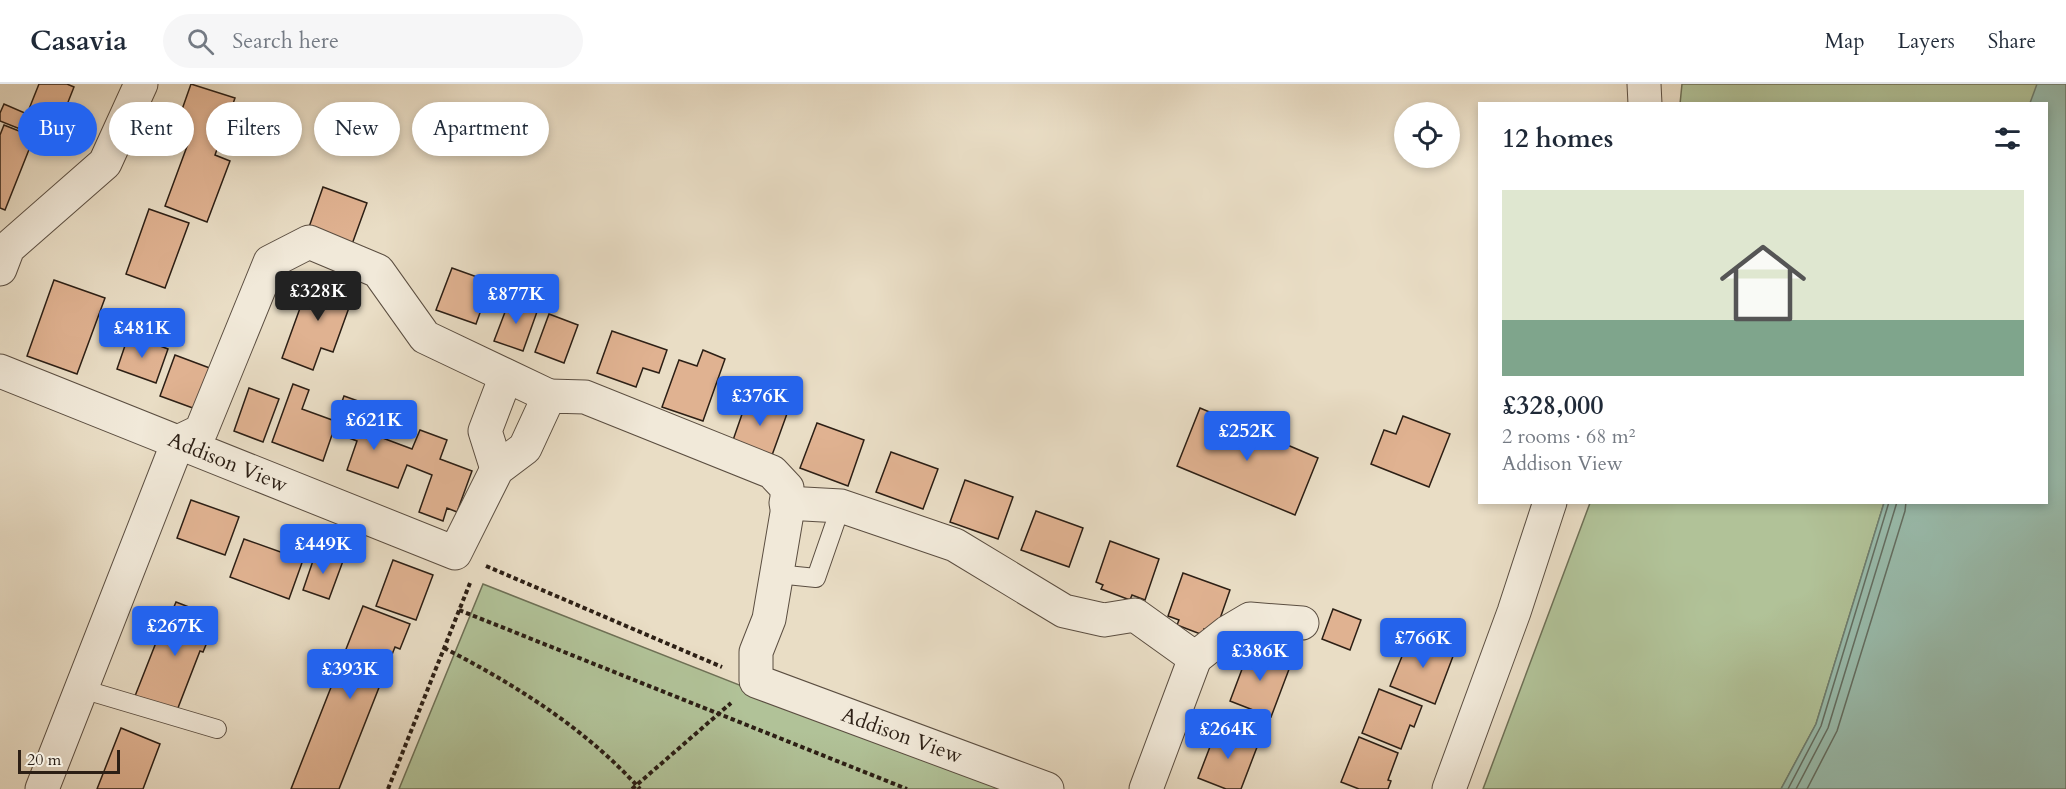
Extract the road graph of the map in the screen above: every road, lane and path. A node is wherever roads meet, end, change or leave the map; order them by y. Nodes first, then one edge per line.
1 (141, 84) edge
2 (1644, 84) edge
3 (1645, 102) edge
4 (3, 254) edge
5 (0, 371) edge
6 (506, 376) junction
7 (549, 396) junction
8 (178, 442) junction
9 (497, 469) junction
10 (786, 503) junction
11 (1549, 504) edge
12 (841, 506) junction
13 (467, 558) junction
14 (777, 574) junction
15 (459, 609) junction
16 (1302, 623) dead end
17 (444, 648) junction
18 (1195, 658) junction
19 (756, 681) junction
20 (82, 689) junction
21 (718, 713) junction
22 (217, 729) dead end
23 (639, 787) edge
24 (42, 789) edge
25 (388, 789) edge
26 (632, 789) edge
27 (907, 789) edge
28 (1047, 789) edge
29 (1146, 789) edge
30 (1449, 789) edge

1 - 4 street
2 - 3 street
5 - 8 street, Addison View
6 - 7 street
6 - 8 street
6 - 9 street
7 - 9 street
7 - 10 street
8 - 13 street, Addison View
8 - 20 street
9 - 13 street
10 - 12 street
10 - 14 street
11 - 30 street
12 - 14 lane
12 - 18 street
13 - 15 path
13 - 19 path
14 - 19 street
15 - 17 path
15 - 21 path
16 - 18 street
17 - 23 path
17 - 25 path
18 - 29 street
19 - 21 path
19 - 28 street, Addison View
20 - 22 lane
20 - 24 street
21 - 23 path
21 - 27 path
23 - 26 path

